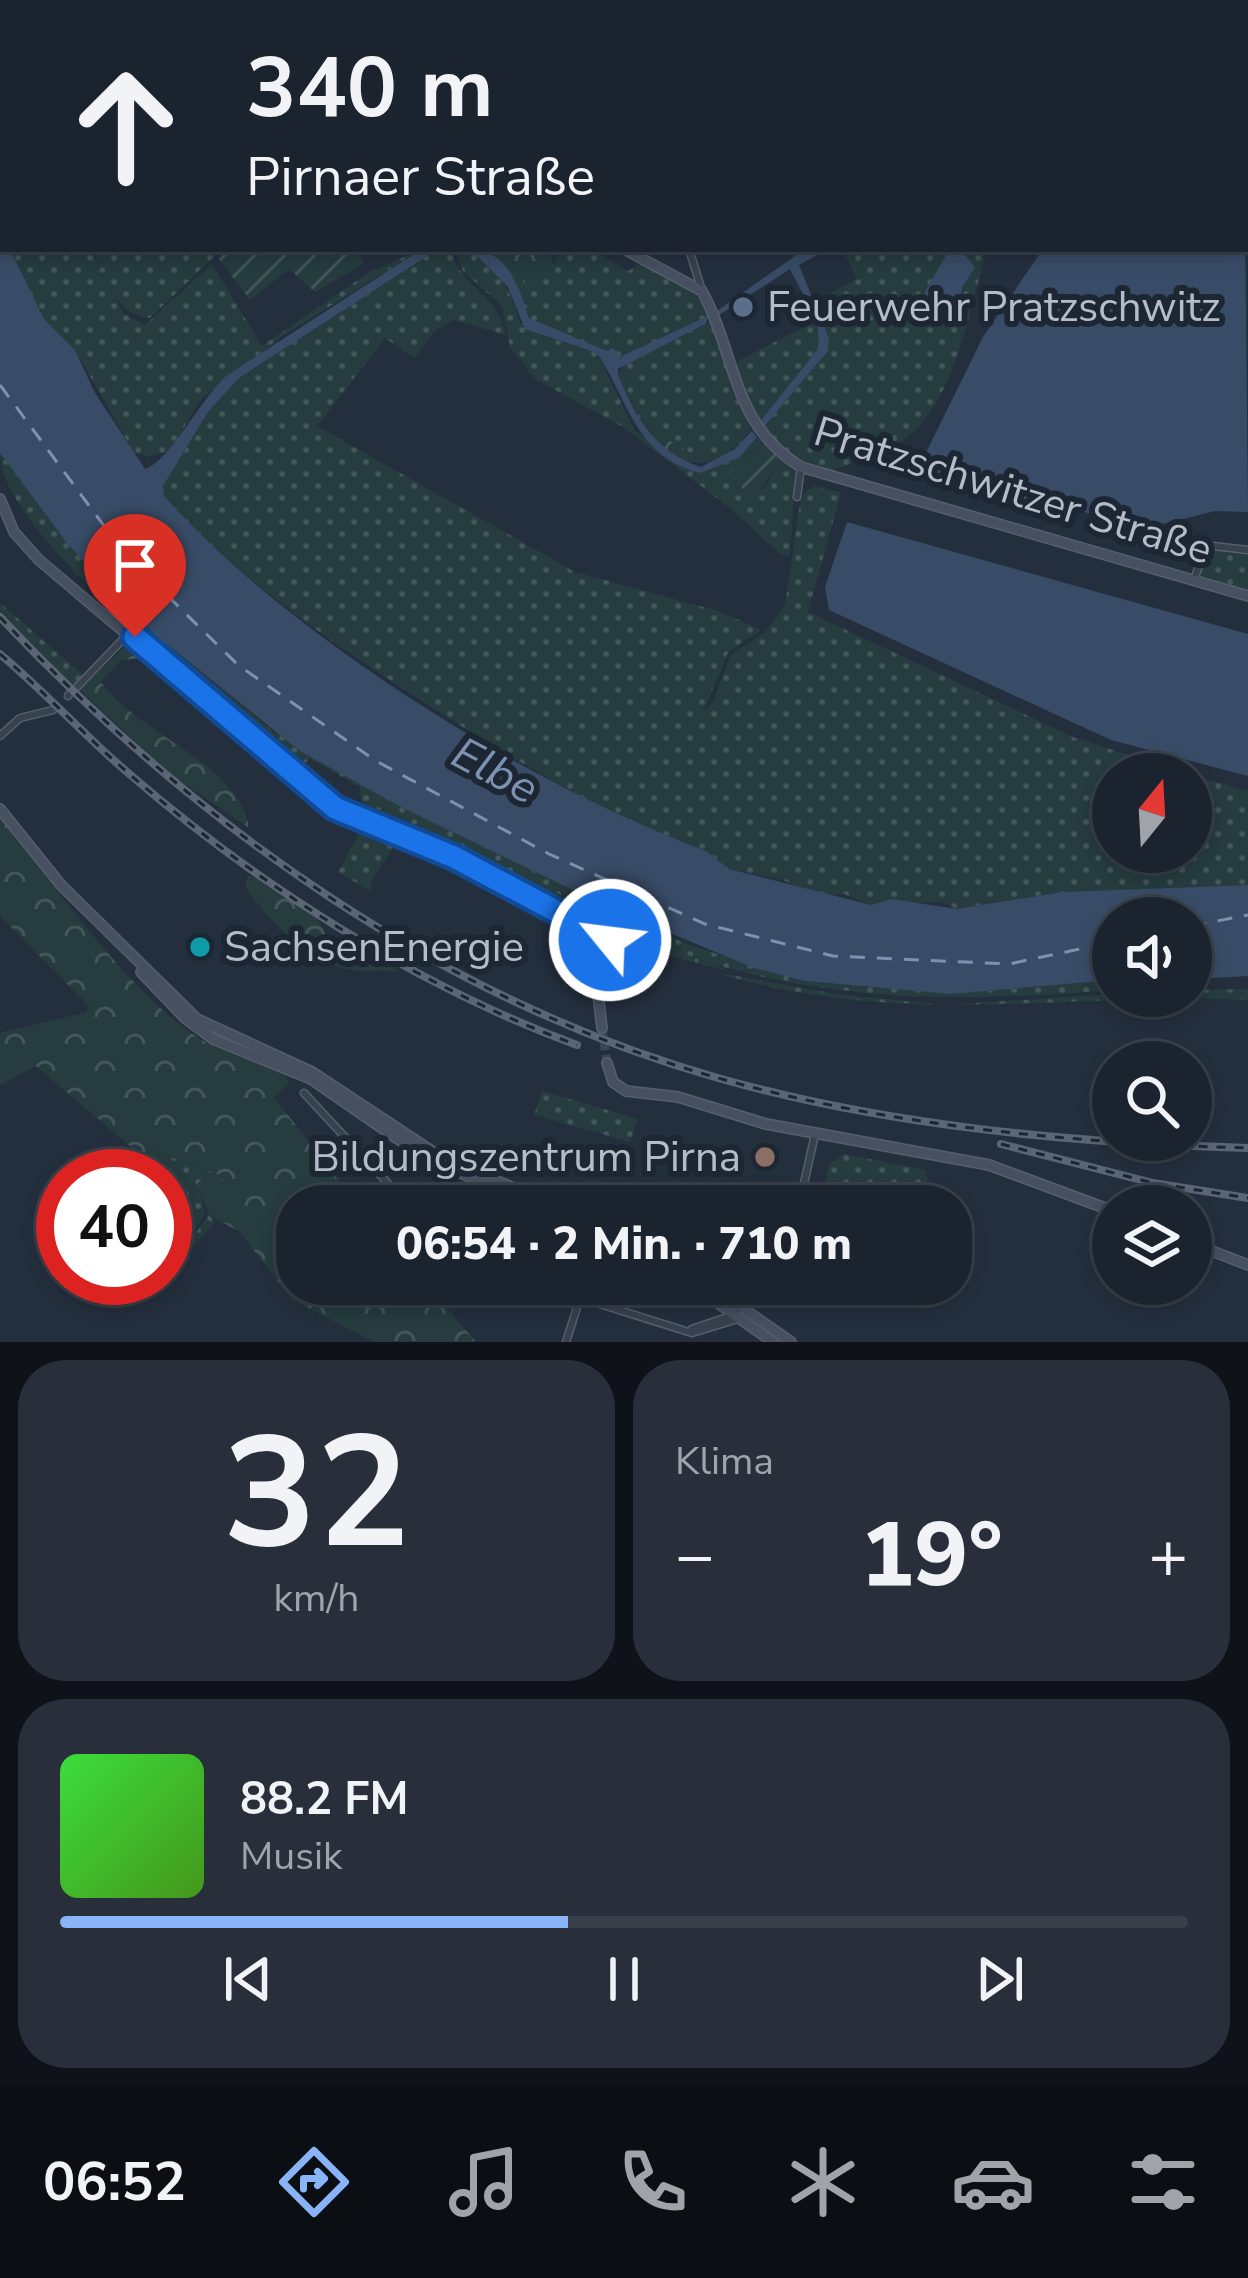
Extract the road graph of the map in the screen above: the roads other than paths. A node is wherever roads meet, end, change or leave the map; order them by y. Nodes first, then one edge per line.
1 (630, 252) edge
2 (690, 252) edge
3 (702, 291) junction
4 (801, 467) junction
5 (797, 497) dead end
6 (0, 499) edge
7 (1248, 550) edge
8 (1194, 580) junction
9 (1248, 596) edge
10 (130, 633) junction
11 (72, 692) dead end
12 (53, 710) dead end
13 (0, 736) edge
14 (0, 809) edge
15 (602, 1028) tunnel mouth
16 (246, 1049) junction
17 (607, 1063) dead end
18 (304, 1094) dead end
19 (815, 1134) junction
20 (390, 1185) edge
21 (484, 1185) edge
22 (507, 1185) edge
23 (804, 1185) edge
24 (1092, 1203) edge
25 (1212, 1251) edge
26 (1248, 1265) edge
27 (578, 1305) edge
28 (601, 1305) edge
29 (715, 1305) edge
30 (722, 1305) edge
31 (730, 1305) edge
32 (746, 1305) edge
33 (748, 1305) edge
34 (756, 1305) edge
35 (739, 1313) junction
36 (761, 1323) junction
37 (716, 1324) junction
38 (675, 1329) junction
39 (566, 1342) edge
40 (773, 1342) edge
41 (790, 1342) edge

1 - 3 street
2 - 3 street
3 - 4 street, Pratzschwitzer Straße
4 - 5 street
4 - 8 street, Pratzschwitzer Straße
6 - 10 street
7 - 8 street
8 - 9 street, Pratzschwitzer Straße
10 - 11 street
10 - 15 street
12 - 13 street
14 - 16 street
16 - 21 street
16 - 22 street
17 - 19 street
18 - 20 street
19 - 23 street
19 - 24 street
25 - 26 street
27 - 39 street
28 - 38 street
29 - 37 street
30 - 35 street
31 - 35 street
32 - 35 street
33 - 35 street
34 - 36 street
35 - 36 street
35 - 37 street
35 - 38 street
35 - 40 street
36 - 41 street
37 - 38 street

